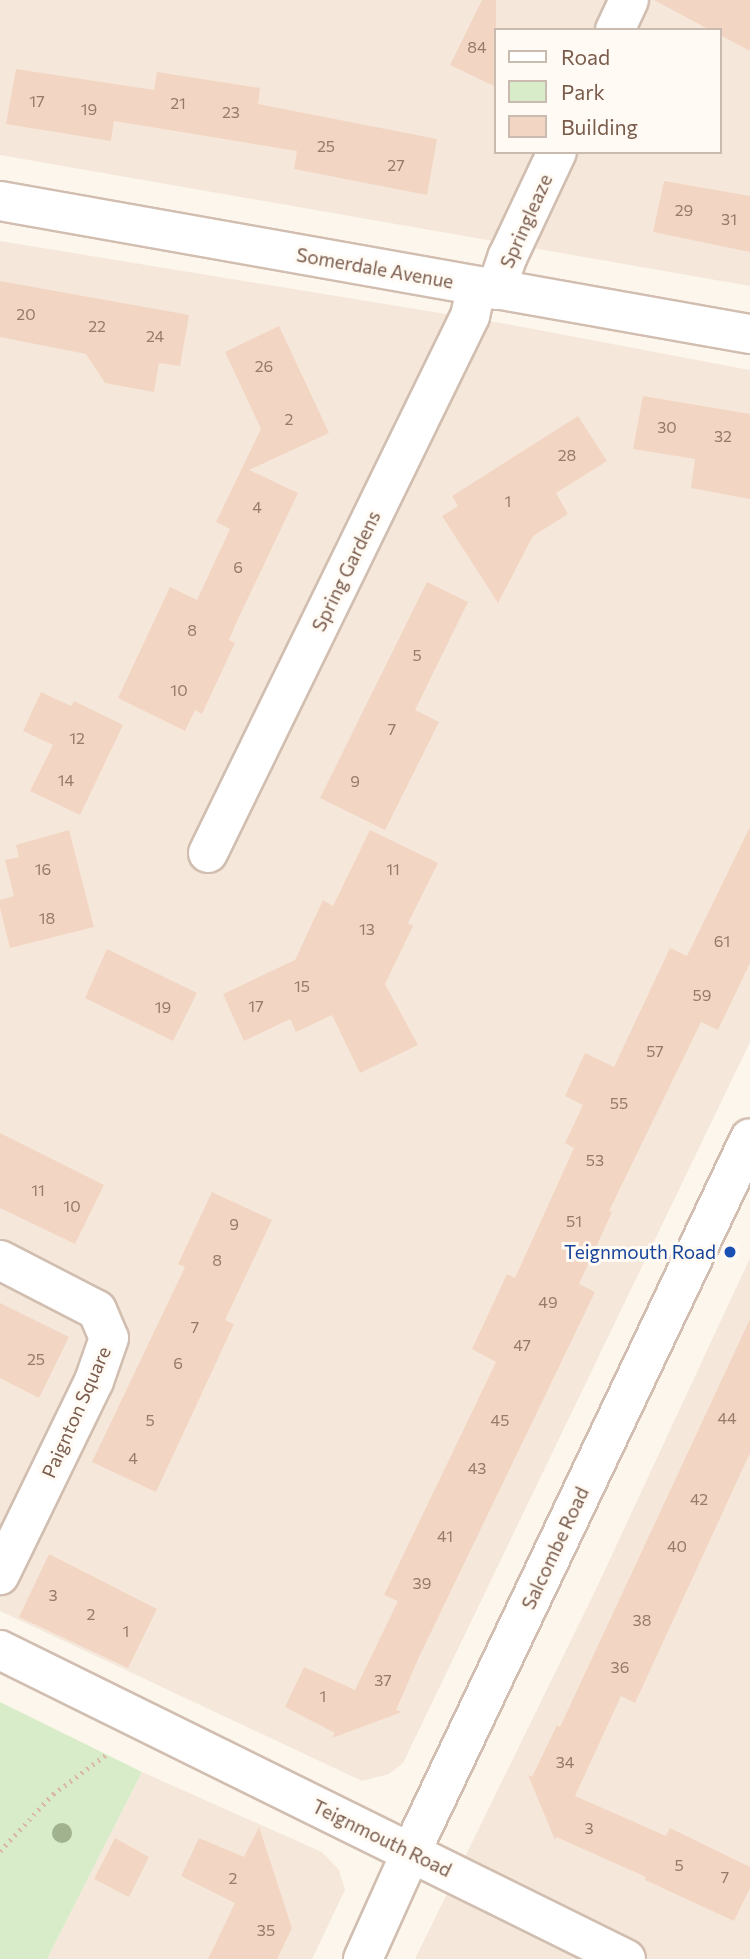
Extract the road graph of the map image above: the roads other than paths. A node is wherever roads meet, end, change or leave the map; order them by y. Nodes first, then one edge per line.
1 (629, 0) edge
2 (616, 28) edge
3 (556, 154) edge
4 (0, 201) edge
5 (487, 288) junction
6 (750, 334) edge
7 (208, 853) dead end
8 (750, 1138) edge
9 (0, 1260) edge
10 (0, 1575) edge
11 (0, 1650) edge
12 (411, 1852) junction
13 (363, 1959) edge
14 (626, 1959) edge

1 - 2 street
3 - 5 street, Springleaze
4 - 5 street, Somerdale Avenue
5 - 6 street, Somerdale Avenue
5 - 7 street, Spring Gardens
8 - 12 street, Salcombe Road
9 - 10 street, Paignton Square
11 - 12 street, Teignmouth Road
12 - 13 street, Salcombe Road
12 - 14 street, Teignmouth Road

